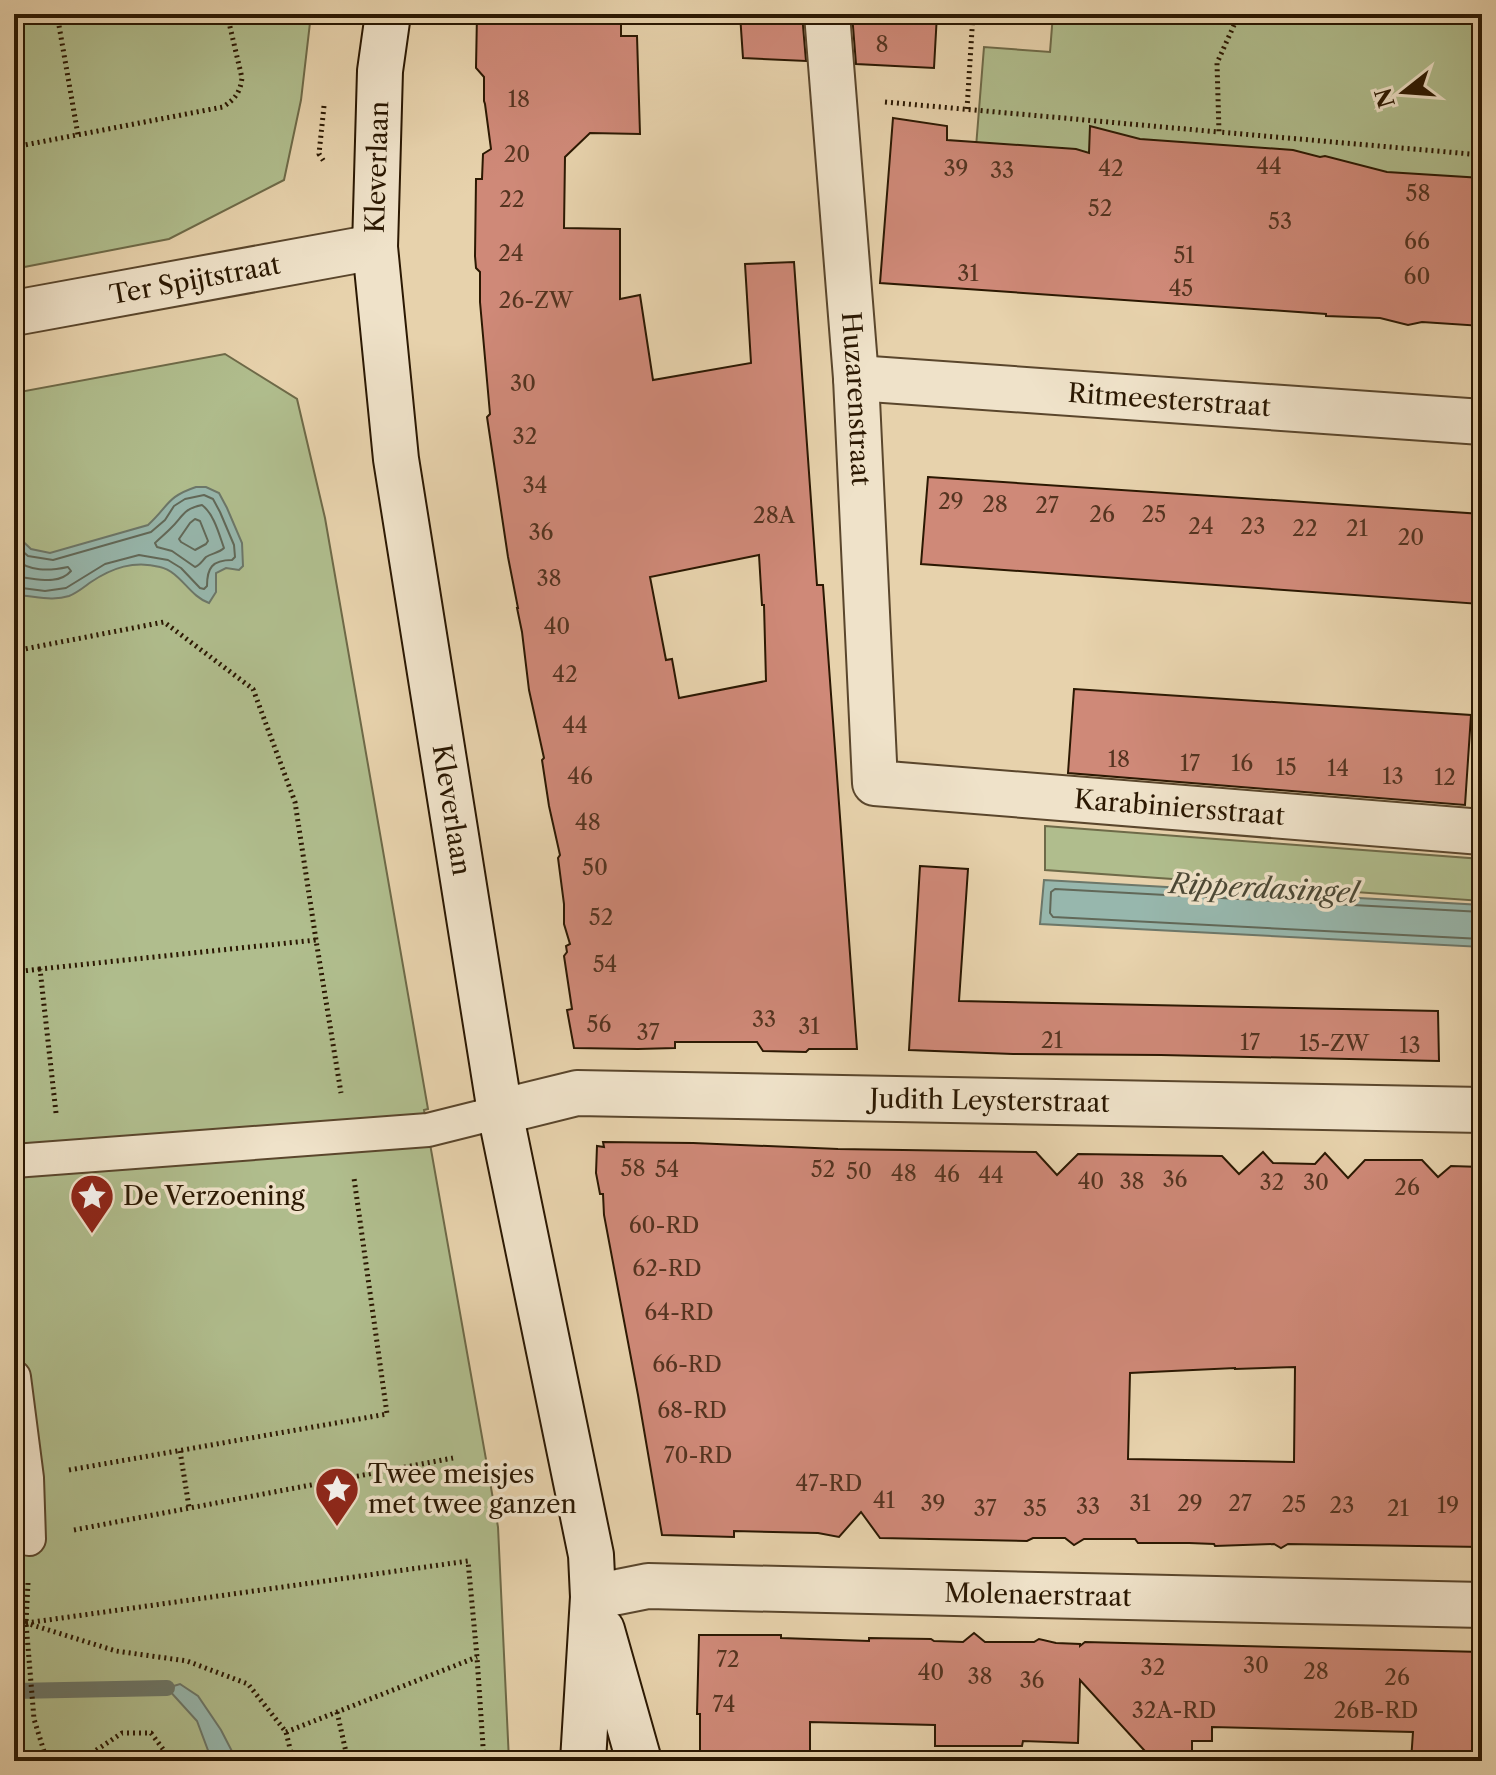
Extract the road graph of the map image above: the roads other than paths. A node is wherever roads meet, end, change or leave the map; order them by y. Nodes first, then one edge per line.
1 (388, 14) edge
2 (827, 14) edge
3 (375, 247) junction
4 (14, 313) edge
5 (856, 378) junction
6 (1482, 422) edge
7 (875, 783) joint
8 (1482, 832) edge
9 (1482, 1110) edge
10 (500, 1112) junction
11 (14, 1161) edge
12 (14, 1377) edge
13 (29, 1539) road end
14 (593, 1597) junction
15 (1482, 1605) edge
16 (583, 1761) edge
17 (639, 1761) edge

1 - 3 street, Kleverlaan
2 - 5 street, Huzarenstraat
3 - 4 street, Ter Spijtstraat
3 - 10 street, Kleverlaan
5 - 6 street, Ritmeesterstraat
5 - 7 street, Huzarenstraat
7 - 8 street, Karabiniersstraat
9 - 10 street, Judith Leysterstraat
10 - 11 lane
10 - 14 street, Kleverlaan
12 - 13 lane
14 - 15 street, Molenaerstraat
14 - 16 street, Kleverlaan
14 - 17 street, Kleverlaan

